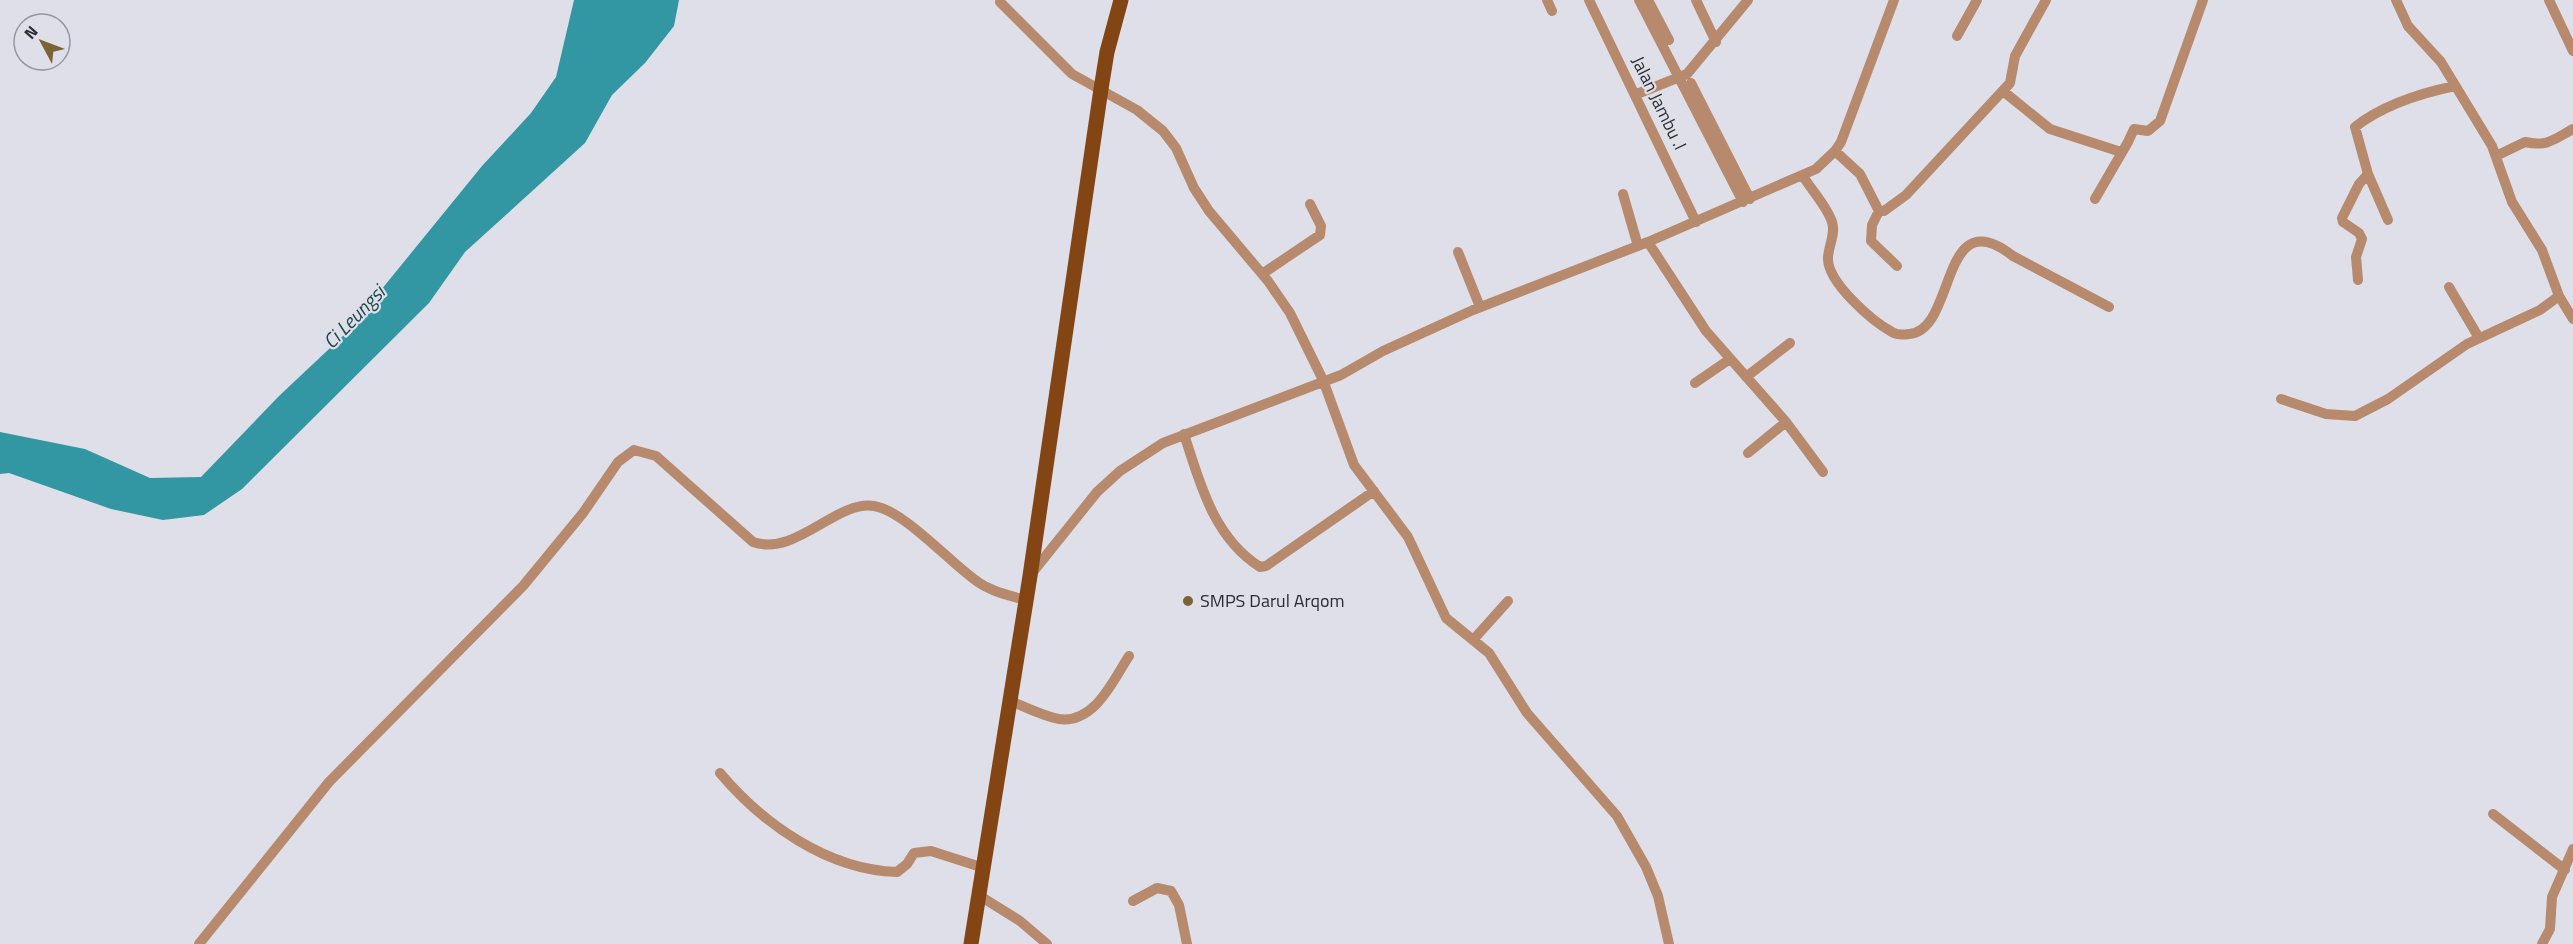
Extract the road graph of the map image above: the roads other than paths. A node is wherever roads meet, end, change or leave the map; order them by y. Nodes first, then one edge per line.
1 (1121, 0) edge
2 (1546, 0) edge
3 (1589, 0) edge
4 (1639, 0) edge
5 (1696, 0) edge
6 (1894, 0) edge
7 (1977, 0) edge
8 (2046, 0) edge
9 (2203, 0) edge
10 (2396, 0) edge
11 (2549, 0) edge
12 (1746, 1) edge
13 (1000, 2) dead end
14 (1649, 8) edge
15 (1552, 11) dead end
16 (1958, 36) dead end
17 (1716, 42) junction
18 (2573, 51) edge
19 (1684, 76) junction
20 (2455, 86) junction
21 (1101, 89) junction
22 (2003, 91) junction
23 (1637, 94) junction
24 (2573, 129) edge
25 (1835, 151) junction
26 (2121, 152) junction
27 (2496, 156) junction
28 (2368, 174) junction
29 (1803, 176) junction
30 (1623, 194) dead end
31 (2095, 199) dead end
32 (1747, 200) junction
33 (1310, 204) dead end
34 (1880, 211) junction
35 (2388, 220) dead end
36 (1696, 222) junction
37 (1643, 244) junction
38 (1458, 252) dead end
39 (1896, 266) dead end
40 (1262, 274) junction
41 (2358, 280) dead end
42 (2449, 287) dead end
43 (2559, 296) junction
44 (1480, 307) junction
45 (2109, 307) dead end
46 (2573, 319) edge
47 (2479, 338) junction
48 (1790, 343) dead end
49 (1730, 359) junction
50 (1746, 377) junction
51 (1323, 380) junction
52 (1695, 383) dead end
53 (2281, 399) dead end
54 (1786, 422) junction
55 (1184, 434) junction
56 (1748, 453) dead end
57 (1823, 472) dead end
58 (1374, 491) junction
59 (1030, 576) junction
60 (1025, 600) junction
61 (1508, 601) dead end
62 (1473, 640) junction
63 (1129, 656) dead end
64 (1010, 701) junction
65 (720, 773) dead end
66 (2493, 814) dead end
67 (2573, 849) edge
68 (984, 868) junction
69 (2565, 870) junction
70 (980, 896) junction
71 (1133, 902) dead end
72 (199, 944) edge
73 (971, 944) edge
74 (1047, 944) edge
75 (1187, 944) edge
76 (1669, 944) edge
77 (2542, 944) edge

1 - 21 main road
2 - 15 street
3 - 23 street, Jalan Jambu .I
4 - 14 street
5 - 17 street
6 - 25 street
7 - 16 street
8 - 22 street
9 - 26 street
10 - 20 street
11 - 18 street
12 - 17 street
13 - 21 street
14 - 19 street
17 - 19 street
19 - 23 street
19 - 32 street
20 - 27 street
20 - 28 street
21 - 40 street
21 - 59 main road
22 - 26 street
22 - 34 street
23 - 36 street, Jalan Jambu .I
24 - 27 street
25 - 29 street
25 - 34 street
26 - 31 street
27 - 43 street
28 - 35 street
28 - 41 street
29 - 32 street
29 - 45 street
30 - 37 street
32 - 36 street
33 - 40 street
34 - 39 street
36 - 37 street
37 - 44 street
37 - 49 street
38 - 44 street
40 - 51 street
42 - 47 street
43 - 46 street
43 - 47 street
44 - 51 street
47 - 53 street
48 - 50 street
49 - 50 street
49 - 52 street
50 - 54 street
51 - 55 street
51 - 58 street
54 - 56 street
54 - 57 street
55 - 58 street
55 - 59 street
58 - 62 street
59 - 60 main road
60 - 64 main road
60 - 72 street
61 - 62 street
62 - 76 street
63 - 64 street
64 - 68 main road
65 - 68 street
66 - 69 street
67 - 69 street
68 - 70 main road
69 - 77 street
70 - 73 main road
70 - 74 street
71 - 75 street

